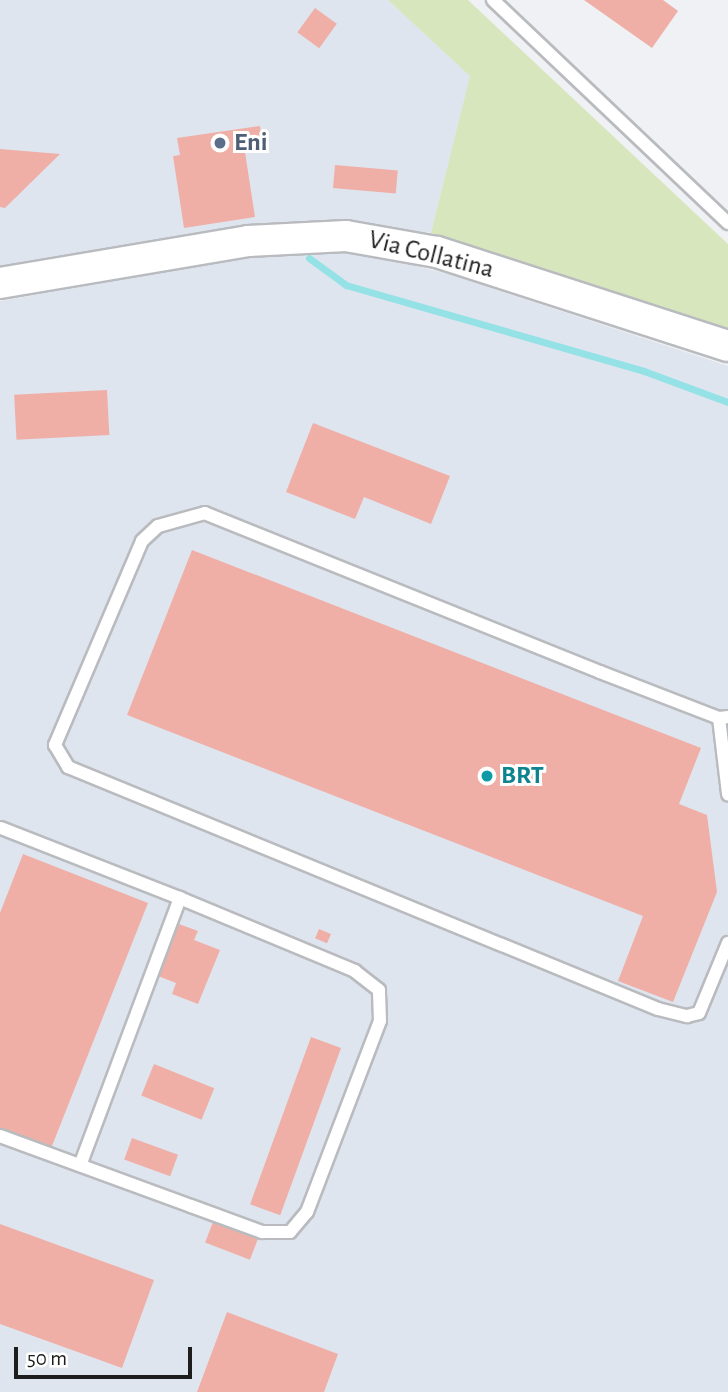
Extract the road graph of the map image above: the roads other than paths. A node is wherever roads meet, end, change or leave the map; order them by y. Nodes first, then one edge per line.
1 (493, 0) edge
2 (728, 223) edge
3 (0, 283) edge
4 (728, 346) edge
5 (724, 718) edge
6 (728, 794) edge
7 (0, 829) edge
8 (180, 898) junction
9 (728, 943) edge
10 (0, 1136) edge
11 (80, 1165) junction

1 - 2 lane
3 - 4 street, Via Collatina
5 - 6 lane
5 - 9 lane
7 - 8 lane
8 - 11 lane
8 - 11 lane
10 - 11 lane

